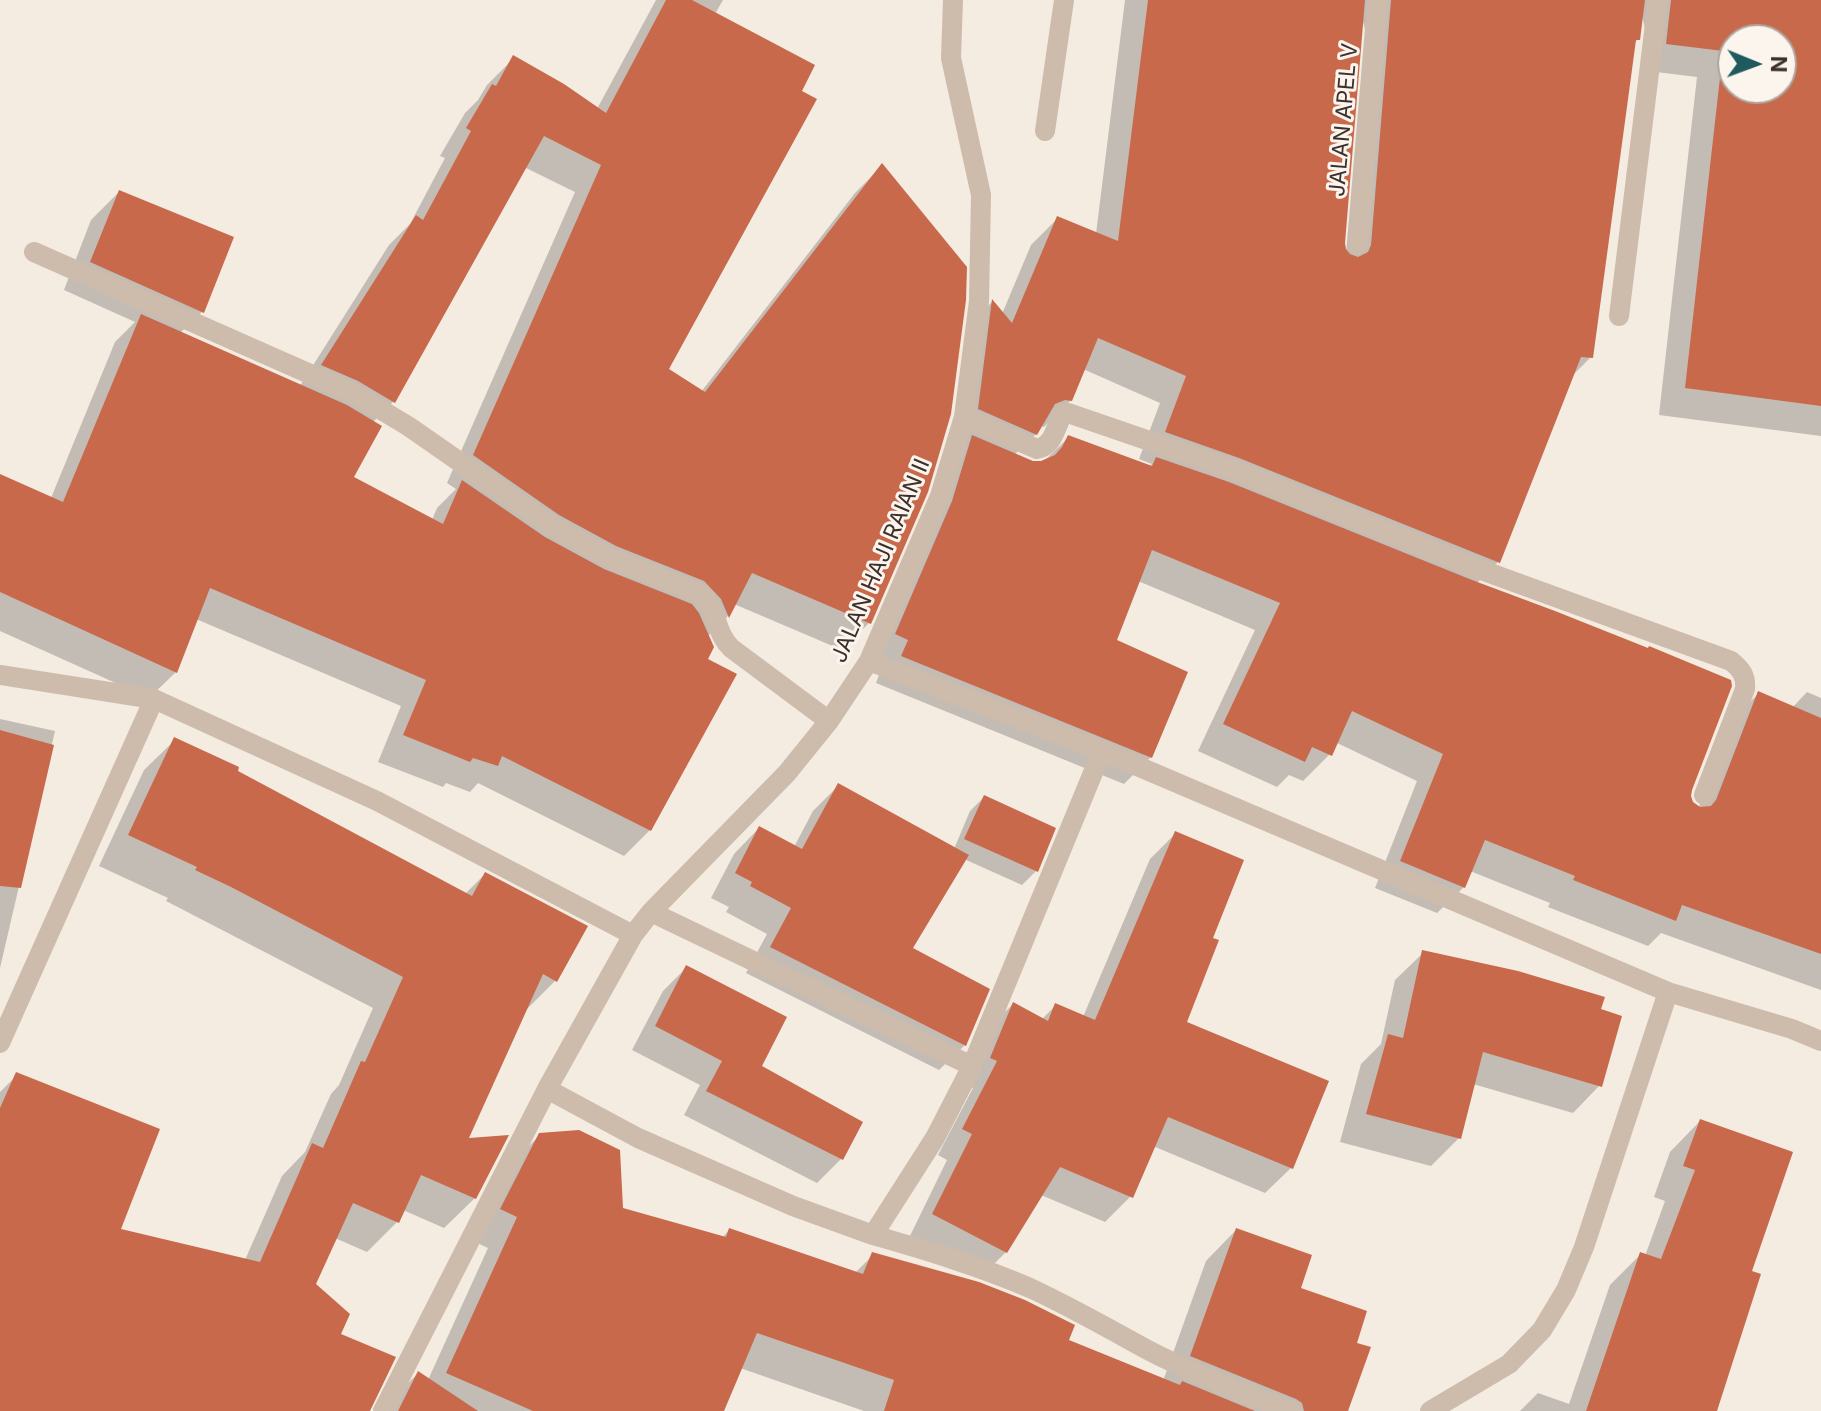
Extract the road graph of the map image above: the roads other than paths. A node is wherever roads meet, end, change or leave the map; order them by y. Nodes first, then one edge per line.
1 (953, 0) edge
2 (1064, 0) edge
3 (1378, 0) edge
4 (1658, 0) edge
5 (1045, 131) dead end
6 (1358, 244) dead end
7 (34, 252) dead end
8 (1619, 316) dead end
9 (964, 417) junction
10 (869, 661) junction
11 (0, 675) edge
12 (154, 699) junction
13 (829, 721) junction
14 (1102, 751) junction
15 (1704, 795) dead end
16 (651, 912) junction
17 (633, 935) junction
18 (1668, 992) junction
19 (1821, 1041) edge
20 (0, 1043) edge
21 (972, 1066) junction
22 (547, 1089) junction
23 (873, 1235) junction
24 (383, 1411) edge
25 (1291, 1411) edge
26 (1430, 1411) edge

1 - 9 street, JALAN HAJI RAIAN II
2 - 5 street
3 - 6 street, JALAN APEL V
4 - 8 street
7 - 13 street
9 - 10 street, JALAN HAJI RAIAN II
9 - 15 street
10 - 13 street, JALAN HAJI RAIAN II
10 - 14 street
11 - 12 street
12 - 17 street
12 - 20 street
13 - 16 street, JALAN HAJI RAIAN II
14 - 18 street
14 - 21 street
16 - 17 street, JALAN HAJI RAIAN II
16 - 21 street
17 - 22 street, JALAN HAJI RAIAN II
18 - 19 street
18 - 26 street
21 - 23 street
22 - 23 street
22 - 24 street, JALAN HAJI RAIAN II
23 - 25 street

